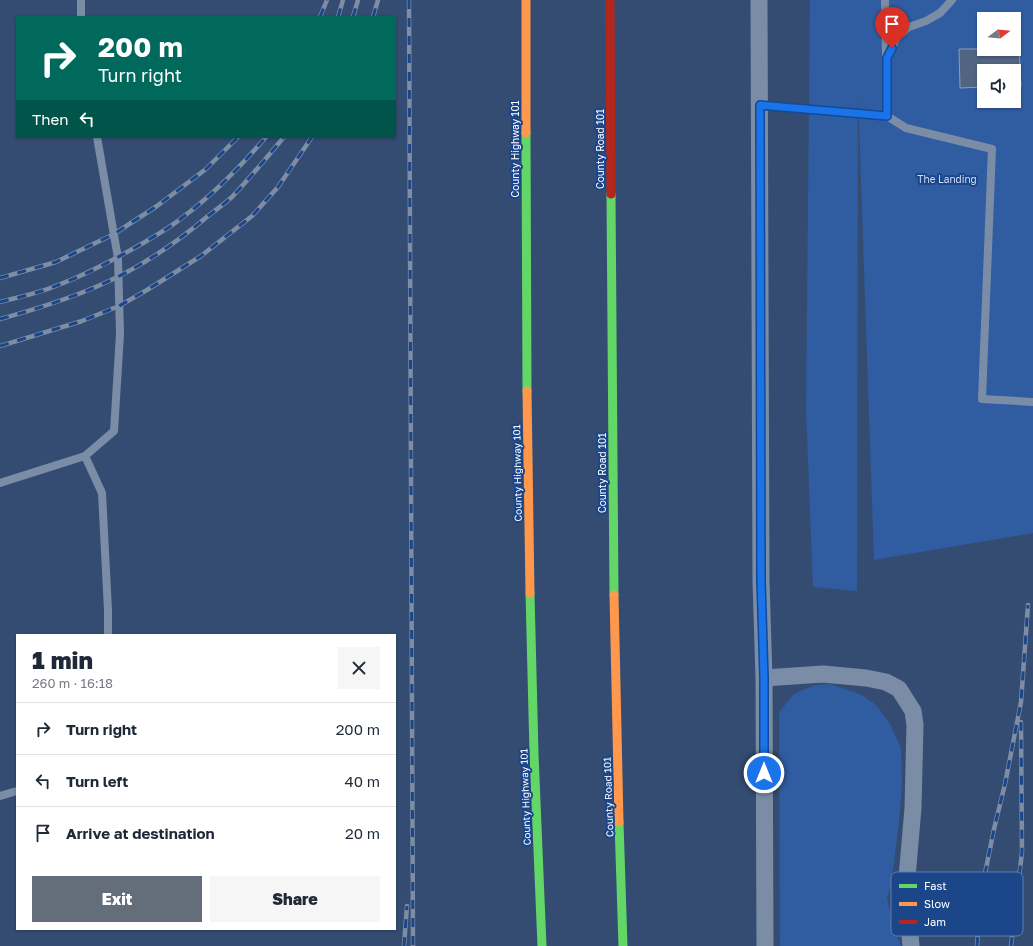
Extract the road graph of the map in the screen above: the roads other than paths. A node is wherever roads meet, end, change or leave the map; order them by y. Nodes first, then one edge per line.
1 (81, 0) edge
2 (526, 0) edge
3 (610, 0) edge
4 (760, 0) edge
5 (885, 0) edge
6 (952, 0) edge
7 (81, 16) edge
8 (887, 58) junction
9 (760, 105) junction
10 (887, 116) junction
11 (97, 138) edge
12 (1033, 402) edge
13 (85, 456) junction
14 (0, 484) edge
15 (108, 634) edge
16 (764, 678) junction
17 (16, 791) edge
18 (0, 796) edge
19 (907, 872) edge
20 (909, 936) edge
21 (542, 946) edge
22 (623, 946) edge
23 (764, 946) edge
24 (910, 946) edge

1 - 7 lane
2 - 21 main road, County Highway 101
3 - 22 main road, County Road 101
4 - 9 street
5 - 8 lane
6 - 8 lane
8 - 10 lane
9 - 10 lane
9 - 16 street
10 - 12 lane
11 - 13 lane
13 - 14 lane
13 - 15 lane
16 - 19 street
16 - 23 street
17 - 18 lane
20 - 24 street

